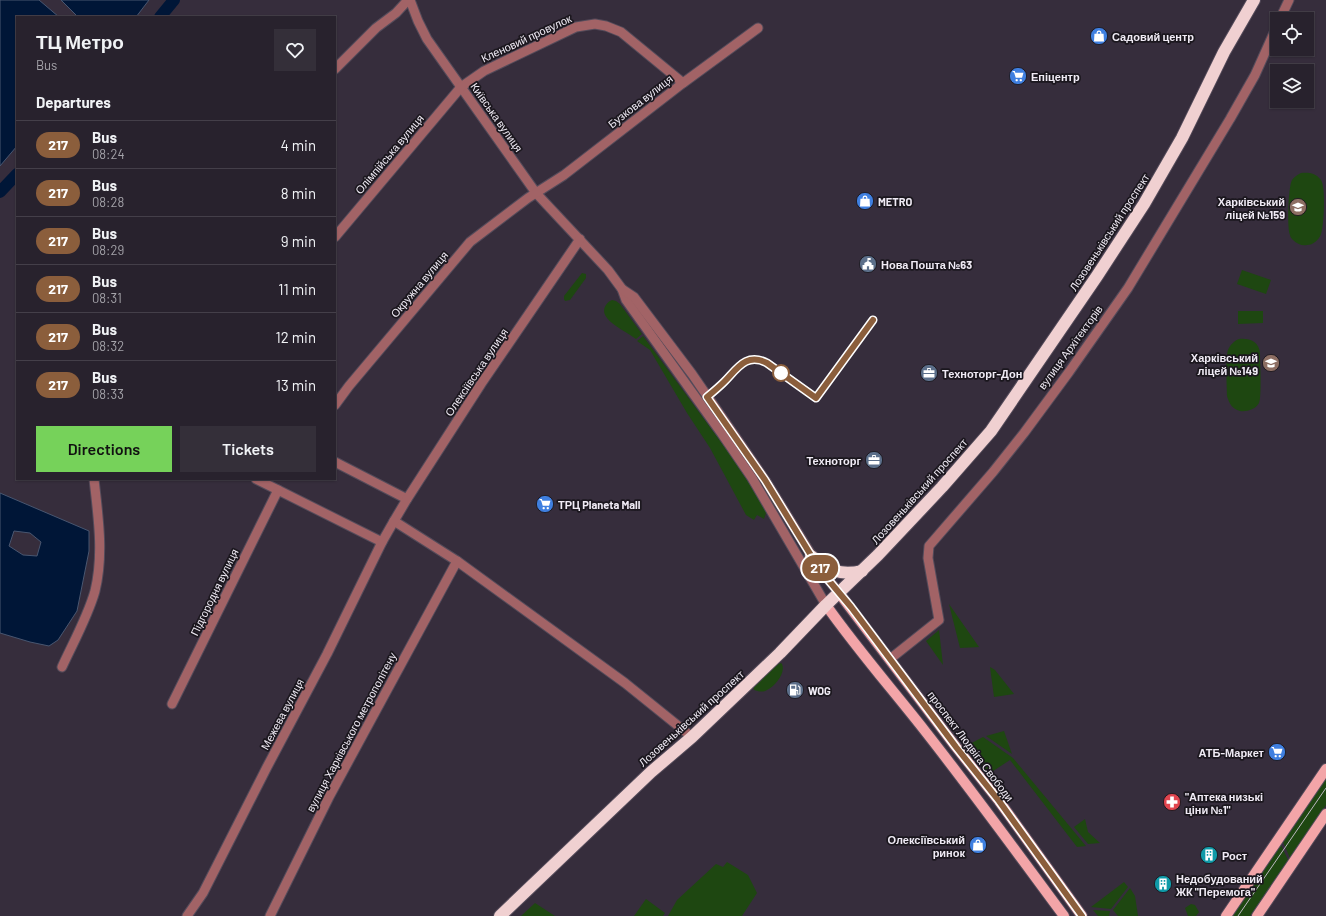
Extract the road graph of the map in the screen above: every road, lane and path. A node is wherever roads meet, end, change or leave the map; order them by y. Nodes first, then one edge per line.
1 (409, 0) edge
2 (1254, 0) edge
3 (1289, 0) edge
4 (1283, 12) edge
5 (758, 28) dead end
6 (1270, 42) edge
7 (336, 68) edge
8 (683, 83) junction
9 (461, 87) junction
10 (536, 193) junction
11 (336, 236) edge
12 (580, 238) junction
13 (622, 289) junction
14 (336, 404) edge
15 (336, 463) edge
16 (94, 480) edge
17 (258, 480) edge
18 (278, 490) junction
19 (407, 499) junction
20 (789, 520) junction
21 (394, 521) junction
22 (781, 527) junction
23 (382, 542) junction
24 (812, 556) junction
25 (457, 561) junction
26 (862, 571) junction
27 (840, 593) junction
28 (826, 605) junction
29 (890, 659) junction
30 (62, 667) dead end
31 (172, 704) dead end
32 (692, 737) junction
33 (1326, 769) edge
34 (1326, 814) edge
35 (187, 916) edge
36 (270, 916) edge
37 (500, 916) edge
38 (1064, 916) edge
39 (1082, 916) edge
40 (1226, 916) edge
41 (1257, 916) edge

1 - 7 street
1 - 9 street, Київська вулиця
2 - 26 highway, Лозовеньківський проспект
3 - 4 street
5 - 8 street, Бузкова вулиця
6 - 29 street, вулиця Архітекторів
8 - 9 street, Кленовий провулок
8 - 10 street, Бузкова вулиця
9 - 10 street, Київська вулиця
9 - 11 street, Олімпійська вулиця
10 - 12 street, Київська вулиця
10 - 14 street, Окружна вулиця
12 - 13 street, Київська вулиця
12 - 19 street, Олексіївська вулиця
13 - 20 street
13 - 22 street
15 - 19 street
16 - 30 street
17 - 18 street
18 - 23 street
18 - 31 street, Підгородня вулиця
19 - 21 street, Олексіївська вулиця
20 - 22 street
20 - 24 street
21 - 23 street, Межева вулиця
21 - 25 street
22 - 28 street
23 - 35 street, Межева вулиця
24 - 26 highway
24 - 27 street
25 - 32 street
25 - 36 street, вулиця Харківського метрополітену
26 - 27 highway, Лозовеньківський проспект
27 - 28 highway, Лозовеньківський проспект
27 - 29 main road, проспект Людвіга Свободи
28 - 32 highway, Лозовеньківський проспект
28 - 38 main road
29 - 39 main road, проспект Людвіга Свободи
32 - 37 highway, Лозовеньківський проспект
33 - 40 main road
34 - 41 main road

